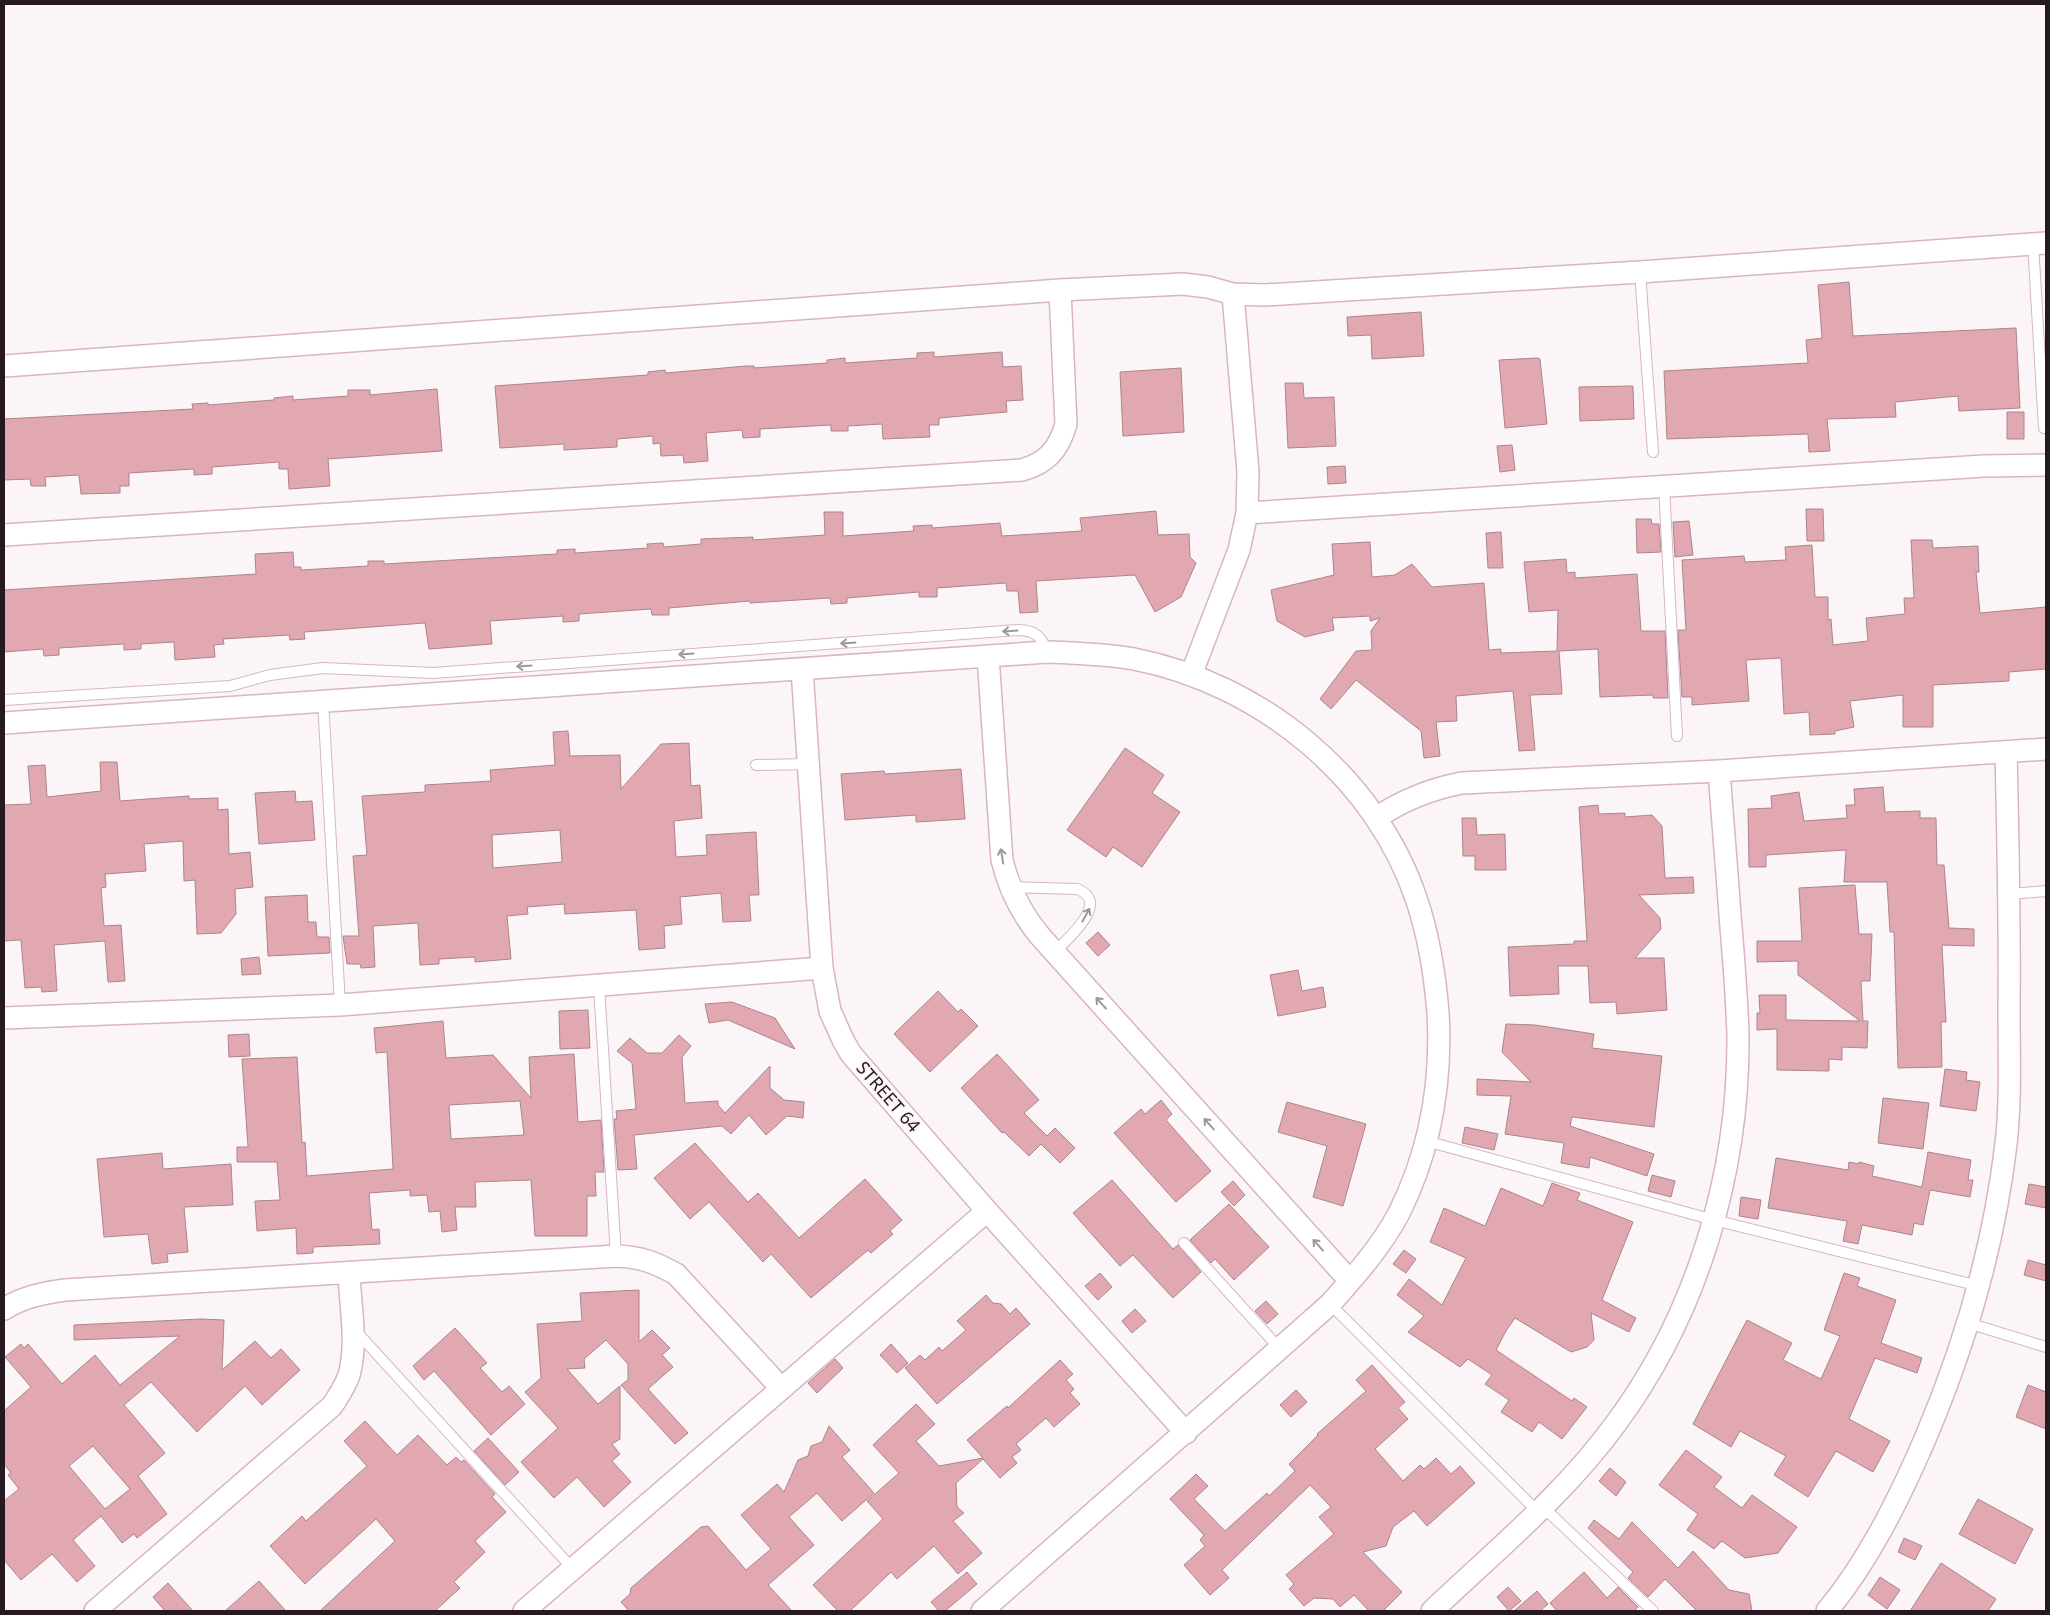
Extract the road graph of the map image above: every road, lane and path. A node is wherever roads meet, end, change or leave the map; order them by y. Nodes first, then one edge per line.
1 (2040, 243) edge
2 (1640, 272) junction
3 (1060, 290) junction
4 (1233, 294) junction
5 (4, 366) edge
6 (2044, 428) dead end
7 (1652, 452) dead end
8 (2046, 465) edge
9 (1664, 486) junction
10 (1247, 513) junction
11 (4, 535) edge
12 (1047, 652) junction
13 (988, 656) junction
14 (802, 669) junction
15 (1191, 675) junction
16 (4, 700) edge
17 (324, 700) junction
18 (4, 723) edge
19 (1677, 736) dead end
20 (2046, 749) edge
21 (2006, 752) junction
22 (808, 764) junction
23 (756, 765) dead end
24 (1719, 771) junction
25 (1376, 818) junction
26 (1010, 887) junction
27 (2046, 891) edge
28 (2010, 894) junction
29 (1055, 952) junction
30 (822, 968) junction
31 (599, 986) junction
32 (340, 1005) junction
33 (4, 1018) edge
34 (1426, 1141) junction
35 (987, 1211) junction
36 (1714, 1220) junction
37 (1184, 1243) dead end
38 (616, 1256) junction
39 (349, 1273) junction
40 (1350, 1281) junction
41 (1979, 1286) junction
42 (1330, 1304) junction
43 (4, 1308) edge
44 (1968, 1323) junction
45 (352, 1326) junction
46 (2046, 1347) edge
47 (1280, 1349) junction
48 (781, 1388) junction
49 (1186, 1433) junction
50 (1540, 1509) junction
51 (573, 1569) junction
52 (996, 1607) edge
53 (95, 1611) edge
54 (524, 1611) edge
55 (1432, 1611) edge
56 (1653, 1611) edge
57 (1827, 1611) edge

1 - 2 street
1 - 6 lane
2 - 4 street
2 - 7 lane
3 - 4 street
3 - 5 street
3 - 11 street
4 - 10 street
8 - 9 street
9 - 10 street
9 - 19 lane
10 - 15 street
12 - 13 street
12 - 15 street
12 -> 16 lane
13 - 14 street
26 -> 13 street
14 - 17 street
14 - 22 street, STREET 64
15 - 25 street
17 - 18 street
17 - 32 lane
20 - 21 street
21 - 24 street
21 - 28 street
22 - 23 lane
22 - 30 street, STREET 64
24 - 25 street
24 - 36 street
25 - 34 street
26 - 29 street
29 -> 26 lane
27 - 28 lane
28 - 41 street
40 -> 29 street
30 - 31 street
30 - 35 street, STREET 64
31 - 32 street
31 - 38 lane
32 - 33 street
34 - 36 lane
34 - 40 street
35 - 48 street
35 - 49 street, STREET 64
36 - 41 lane
36 - 50 street
37 - 47 lane
38 - 39 street
38 - 48 street
39 - 43 street
39 - 45 street
40 - 42 street
41 - 44 street
42 - 47 street
42 - 50 lane
44 - 46 lane
44 - 57 street
45 - 51 lane
45 - 53 street
47 - 49 street
48 - 51 street
49 - 52 street
50 - 55 street
50 - 56 lane
51 - 54 street

